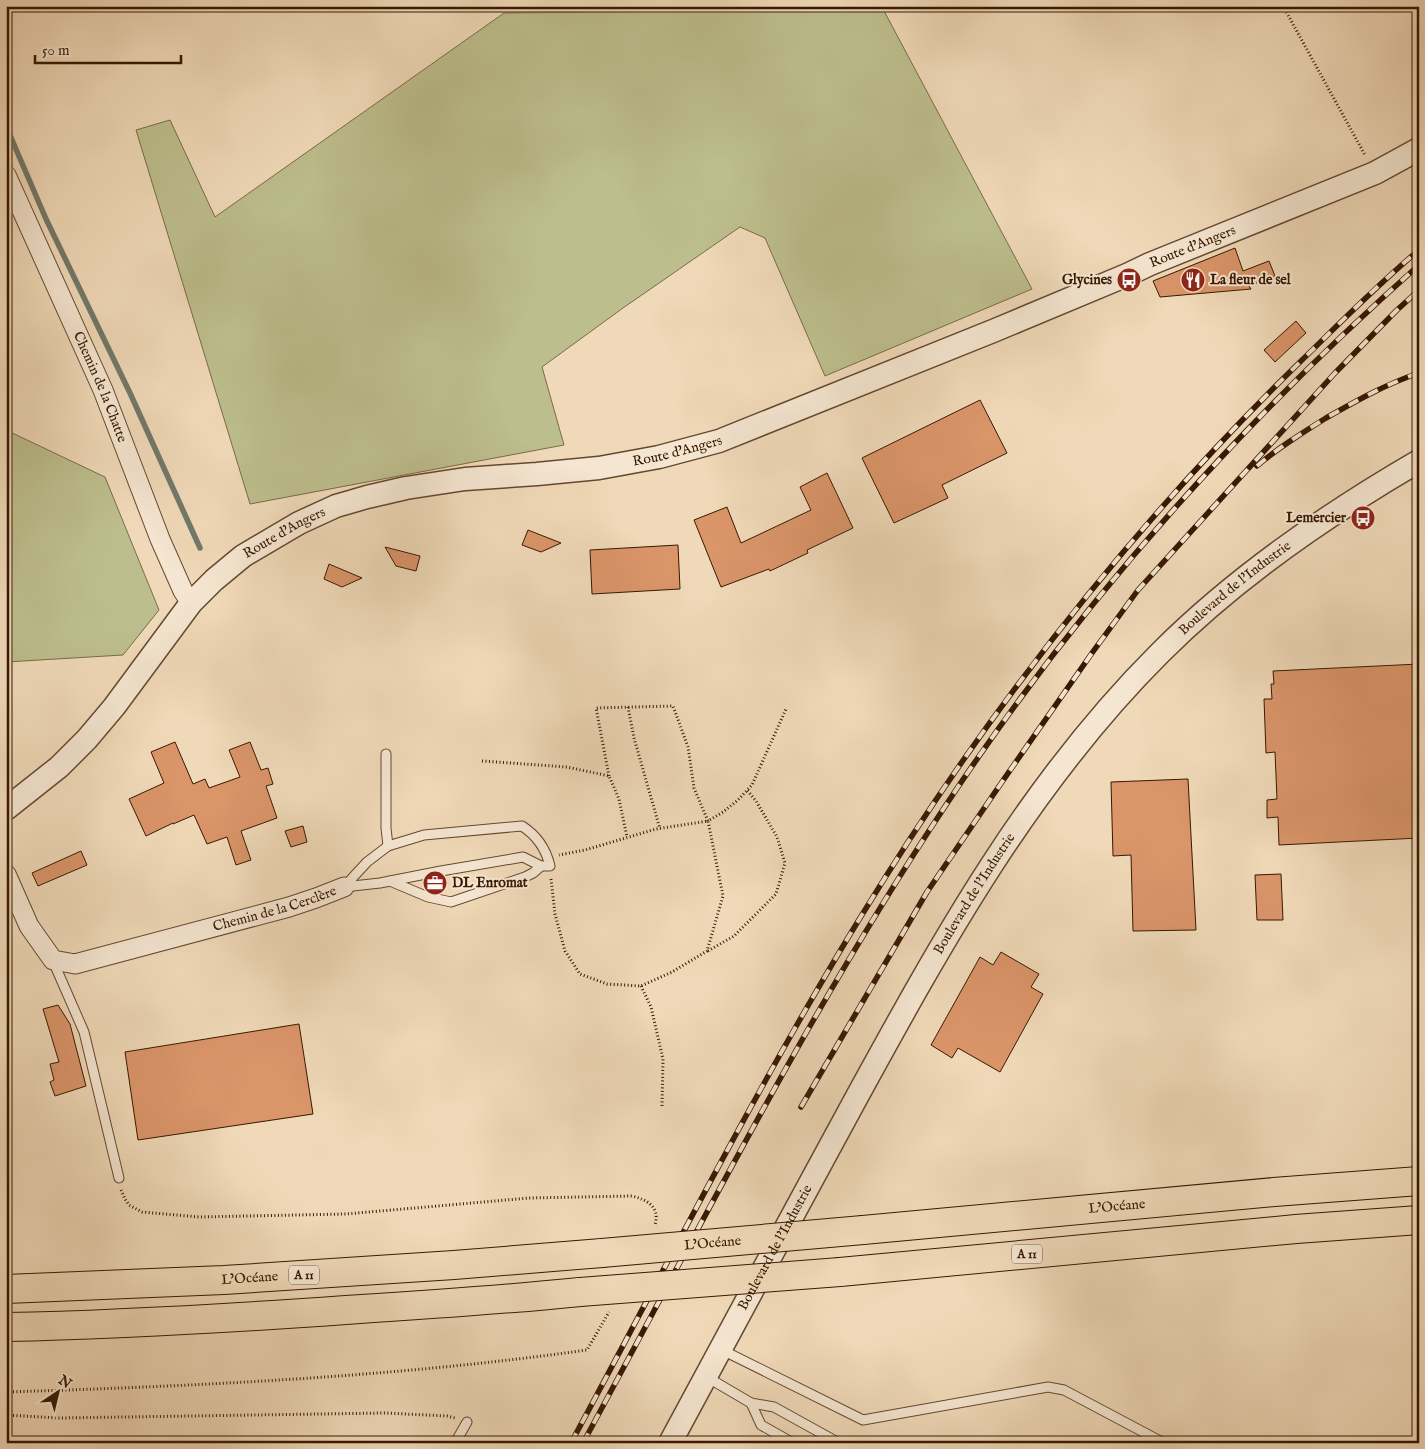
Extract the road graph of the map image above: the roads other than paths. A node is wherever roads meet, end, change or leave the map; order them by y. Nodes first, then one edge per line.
1 (1419, 149) edge
2 (6, 175) edge
3 (1419, 462) edge
4 (191, 603) junction
5 (386, 754) dead end
6 (6, 810) edge
7 (388, 846) junction
8 (540, 866) junction
9 (6, 874) edge
10 (390, 881) junction
11 (344, 887) junction
12 (53, 960) junction
13 (119, 1178) dead end
14 (1419, 1181) edge
15 (1419, 1220) edge
16 (6, 1289) edge
17 (6, 1327) edge
18 (720, 1349) junction
19 (705, 1376) junction
20 (751, 1403) junction
21 (468, 1422) road end
22 (454, 1443) edge
23 (670, 1443) edge
24 (793, 1443) edge
25 (839, 1443) edge
26 (1164, 1443) edge

1 - 4 street, Route d'Angers
2 - 4 street, Chemin de la Chatte
3 - 18 street, Boulevard de l'Industrie
4 - 6 street, Route d'Angers
5 - 7 lane
7 - 8 lane, Chemin de la Cerclère
7 - 11 lane, Chemin de la Cerclère
8 - 10 lane
8 - 10 lane
9 - 12 street
10 - 11 lane
11 - 12 street, Chemin de la Cerclère
12 - 13 lane
14 - 16 highway, L’Océane / A 11, bridge
15 - 17 highway, A 11, bridge
18 - 19 street, Boulevard de l'Industrie
18 - 26 lane
19 - 20 lane
19 - 23 street, Boulevard de l'Industrie
20 - 24 lane
20 - 25 lane
21 - 22 lane

